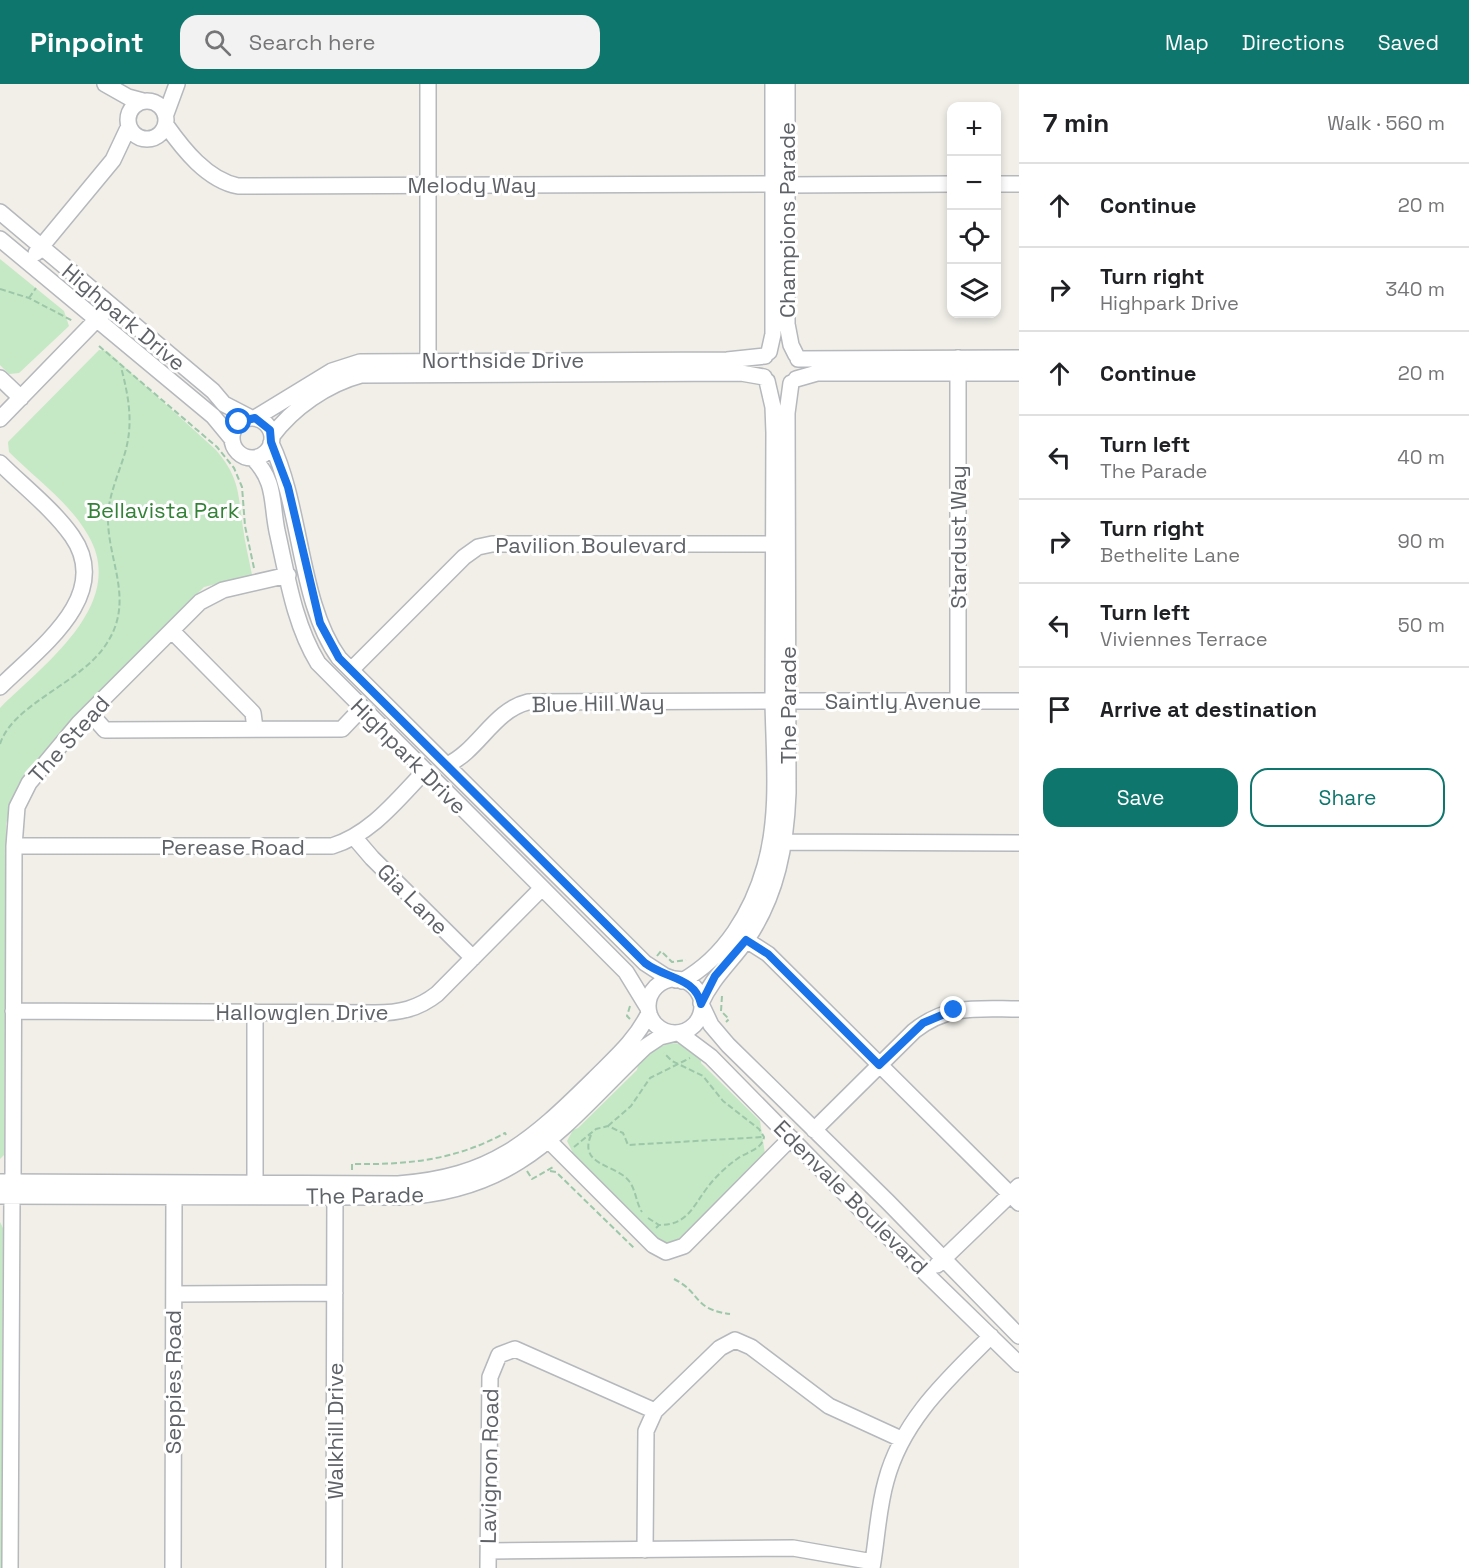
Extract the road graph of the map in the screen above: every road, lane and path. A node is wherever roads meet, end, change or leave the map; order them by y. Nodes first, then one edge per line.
1 (177, 84) edge
2 (428, 84) edge
3 (773, 84) edge
4 (787, 84) edge
5 (108, 86) edge
6 (146, 100) junction
7 (166, 119) junction
8 (128, 123) junction
9 (148, 140) junction
10 (184, 150) junction
11 (113, 160) junction
12 (947, 184) edge
13 (1001, 184) edge
14 (1019, 184) edge
15 (428, 185) junction
16 (780, 185) junction
17 (0, 212) edge
18 (0, 239) edge
19 (41, 247) junction
20 (28, 263) junction
21 (0, 289) edge
22 (111, 304) junction
23 (98, 320) junction
24 (85, 333) junction
25 (767, 354) junction
26 (797, 357) junction
27 (1019, 358) edge
28 (957, 366) junction
29 (428, 368) junction
30 (1019, 373) edge
31 (0, 378) edge
32 (766, 379) junction
33 (794, 381) junction
34 (21, 398) junction
35 (253, 418) junction
36 (0, 419) edge
37 (232, 439) junction
38 (272, 439) junction
39 (253, 458) junction
40 (0, 463) edge
41 (781, 544) junction
42 (288, 575) junction
43 (257, 582) junction
44 (172, 631) junction
45 (351, 670) junction
46 (0, 687) edge
47 (781, 701) junction
48 (958, 701) junction
49 (1019, 701) edge
50 (361, 709) junction
51 (90, 713) junction
52 (255, 728) junction
53 (447, 765) junction
54 (424, 772) junction
55 (354, 837) junction
56 (784, 842) junction
57 (1019, 843) edge
58 (14, 846) junction
59 (542, 888) junction
60 (746, 940) junction
61 (473, 958) junction
62 (679, 980) junction
63 (701, 1005) junction
64 (1019, 1009) edge
65 (648, 1010) junction
66 (13, 1011) junction
67 (255, 1012) junction
68 (677, 1033) junction
69 (653, 1041) junction
70 (879, 1065) junction
71 (814, 1130) junction
72 (592, 1133) dead end
73 (545, 1136) junction
74 (791, 1138) junction
75 (550, 1171) dead end
76 (255, 1183) junction
77 (6, 1189) edge
78 (335, 1190) junction
79 (1016, 1194) edge
80 (174, 1196) junction
81 (659, 1225) junction
82 (645, 1238) junction
83 (943, 1259) junction
84 (928, 1273) junction
85 (674, 1278) dead end
86 (335, 1293) junction
87 (174, 1294) junction
88 (730, 1314) dead end
89 (991, 1336) junction
90 (1019, 1336) edge
91 (1019, 1364) edge
92 (655, 1411) junction
93 (901, 1439) junction
94 (645, 1550) junction
95 (489, 1551) junction
96 (873, 1565) edge
97 (10, 1568) edge
98 (172, 1568) edge
99 (334, 1568) edge
100 (488, 1568) edge

1 - 6 street
1 - 7 street
2 - 15 street
3 - 16 street, Champions Parade
4 - 16 street, Champions Parade
5 - 6 street
5 - 8 street
6 - 7 street
6 - 8 street
7 - 9 street
7 - 10 street, Melody Way
8 - 9 street
8 - 11 street
9 - 10 street, Melody Way
9 - 11 street
10 - 15 street, Melody Way
11 - 19 street
12 - 16 street, Melody Way
13 - 14 street
15 - 16 street, Melody Way
15 - 29 street
16 - 25 street, Champions Parade
16 - 26 street, Champions Parade
17 - 19 street, Highpark Drive
18 - 20 street, Highpark Drive
19 - 20 street
19 - 22 street, Highpark Drive
20 - 23 street, Highpark Drive
21 - 24 path
22 - 23 street
22 - 35 street, Highpark Drive
23 - 24 street
23 - 37 street, Highpark Drive
24 - 34 street
24 - 43 path
25 - 26 street
25 - 29 street, Northside Drive
25 - 32 street
26 - 28 street
26 - 33 street
27 - 28 street
28 - 30 street
28 - 33 street
28 - 48 street, Stardust Way
29 - 32 street, Northside Drive
29 - 35 street, Northside Drive
29 - 38 street, Northside Drive
31 - 34 street
32 - 33 street
32 - 41 street, The Parade
33 - 41 street, The Parade
34 - 36 street
35 - 37 street
35 - 38 street
37 - 39 street
38 - 39 street
38 - 45 street, Highpark Drive
39 - 42 street, Highpark Drive
40 - 46 street
41 - 45 street, Pavilion Boulevard
41 - 47 street, The Parade
42 - 43 street, The Stead
42 - 50 street, Highpark Drive
43 - 44 street, The Stead
44 - 51 street, The Stead
44 - 52 street
45 - 53 street, Highpark Drive
47 - 48 street, Saintly Avenue
47 - 53 street, Blue Hill Way
47 - 56 street, The Parade
47 - 62 street, The Parade
48 - 49 street, Saintly Avenue
50 - 52 street
50 - 54 street, Highpark Drive
51 - 52 street
51 - 58 street, The Stead
53 - 62 street, Highpark Drive
54 - 55 street, Perease Road
54 - 59 street, Highpark Drive
55 - 58 street, Perease Road
55 - 61 street, Gia Lane
56 - 57 street
56 - 60 street, The Parade
58 - 66 street, The Stead
59 - 61 street, Hallowglen Drive
59 - 65 street, Highpark Drive
60 - 63 street, The Parade
60 - 70 street
61 - 67 street, Hallowglen Drive
62 - 63 street
62 - 65 street
63 - 68 street
63 - 71 street, Edenvale Boulevard
64 - 70 street
65 - 68 street
65 - 73 street, The Parade
66 - 67 street, Hallowglen Drive
66 - 77 street, The Stead
67 - 76 street
68 - 69 street, The Parade
68 - 74 street, Edenvale Boulevard
69 - 73 street, The Parade
69 - 81 path
70 - 71 street
70 - 79 street
71 - 83 street, Edenvale Boulevard
72 - 81 path
73 - 78 street, The Parade
73 - 82 street
74 - 82 street
74 - 84 street, Edenvale Boulevard
75 - 82 path
76 - 77 street, The Parade
76 - 78 street, The Parade
77 - 80 street, The Parade
77 - 97 street, The Stead
78 - 80 street, The Parade
78 - 86 street, Walkhill Drive
79 - 83 street
80 - 87 street, Seppies Road
81 - 82 path
83 - 84 street
83 - 90 street, Edenvale Boulevard
84 - 89 street, Edenvale Boulevard
85 - 88 path
86 - 87 street
86 - 99 street, Walkhill Drive
87 - 98 street, Seppies Road
89 - 91 street, Edenvale Boulevard
89 - 93 street
92 - 93 street
92 - 94 street
92 - 95 street, Lavignon Road
93 - 96 street
94 - 95 street
94 - 96 street
95 - 100 street, Lavignon Road

